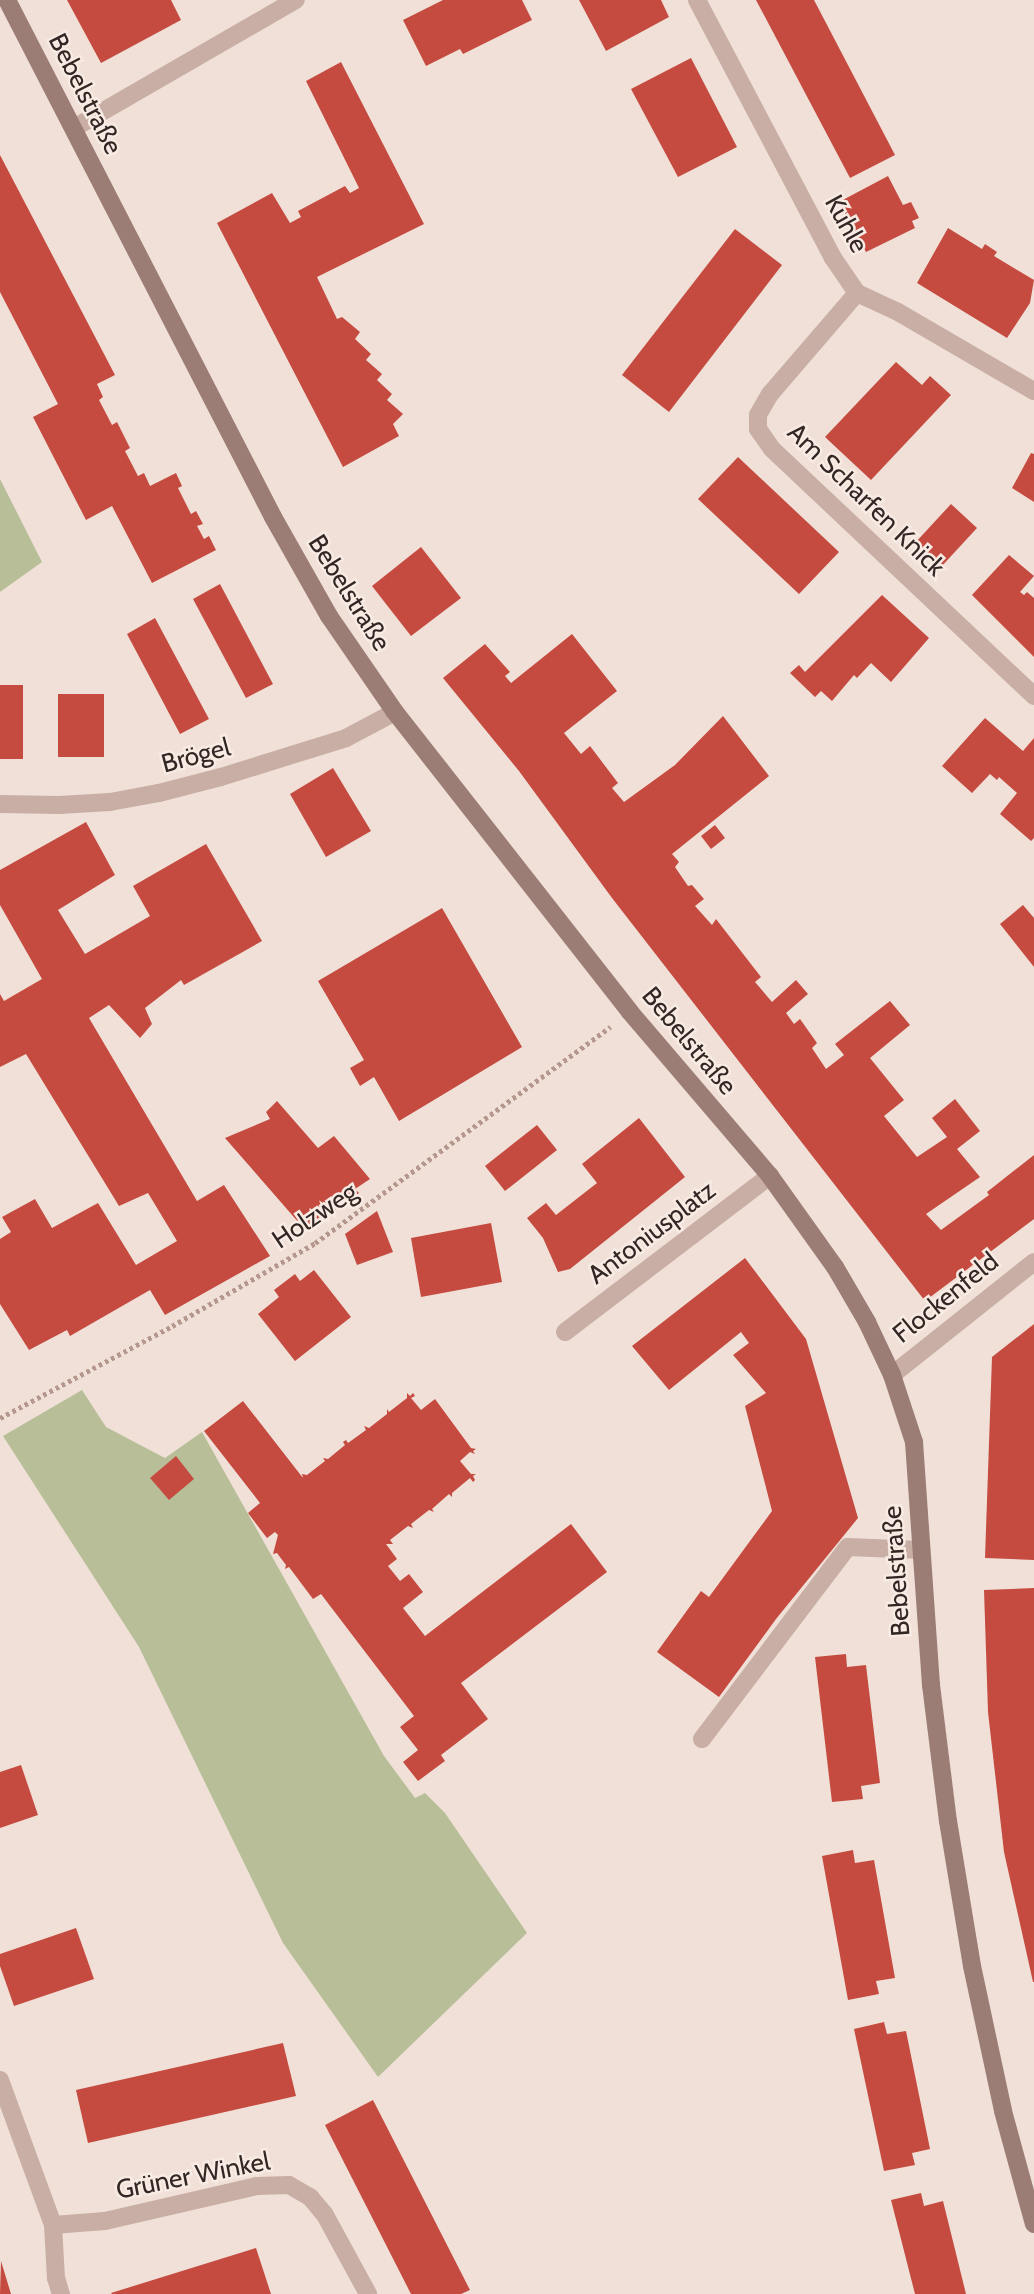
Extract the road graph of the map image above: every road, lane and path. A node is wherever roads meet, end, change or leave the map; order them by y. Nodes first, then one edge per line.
1 (7, 0) edge
2 (296, 0) edge
3 (697, 0) edge
4 (74, 128) junction
5 (857, 293) junction
6 (1034, 391) edge
7 (1034, 696) edge
8 (395, 712) junction
9 (0, 804) edge
10 (630, 1013) junction
11 (770, 1176) junction
12 (1034, 1262) edge
13 (565, 1332) dead end
14 (891, 1375) junction
15 (0, 1418) edge
16 (921, 1550) junction
17 (702, 1739) dead end
18 (0, 2080) edge
19 (1034, 2224) edge
20 (52, 2225) junction
21 (61, 2294) edge
22 (368, 2294) edge

1 - 4 street, Bebelstraße
2 - 4 street
3 - 5 street, Kuhle
4 - 8 street, Bebelstraße
5 - 6 street, Kuhle
5 - 7 street, Am Scharfen Knick
8 - 9 street, Brögel
8 - 10 street, Bebelstraße
10 - 11 street, Bebelstraße
10 - 15 path, Holzweg
11 - 13 street, Antoniusplatz
11 - 14 street, Bebelstraße
12 - 14 street, Flockenfeld
14 - 16 street, Bebelstraße
16 - 17 street
16 - 19 street, Bebelstraße
18 - 20 street
20 - 21 street
20 - 22 street, Grüner Winkel

